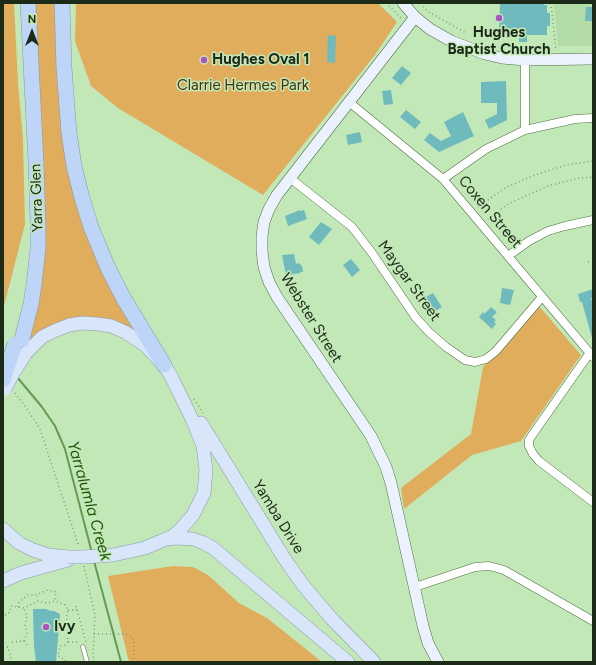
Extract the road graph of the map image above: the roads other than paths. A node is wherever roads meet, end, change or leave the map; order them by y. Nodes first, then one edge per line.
1 (28, 3) edge
2 (62, 3) edge
3 (403, 3) edge
4 (416, 17) junction
5 (593, 59) edge
6 (525, 60) junction
7 (349, 102) junction
8 (593, 118) edge
9 (525, 130) junction
10 (290, 178) junction
11 (443, 178) junction
12 (593, 220) edge
13 (508, 256) junction
14 (542, 297) junction
15 (20, 348) junction
16 (591, 356) edge
17 (168, 370) junction
18 (6, 390) edge
19 (593, 502) edge
20 (3, 529) edge
21 (162, 541) junction
22 (77, 557) junction
23 (3, 581) edge
24 (415, 587) junction
25 (593, 621) edge
26 (83, 646) dead end
27 (87, 662) edge
28 (348, 662) edge
29 (374, 662) edge
30 (438, 662) edge

1 - 15 highway, Yarra Glen
2 - 17 highway
3 - 4 street
4 - 6 street
4 - 7 street, Webster Street
5 - 6 street
6 - 9 street
7 - 10 street, Webster Street
7 - 11 street, Coxen Street
8 - 9 street
9 - 11 street
10 - 14 street, Maygar Street
10 - 24 street, Webster Street
11 - 13 street, Coxen Street
12 - 13 street
13 - 14 street, Coxen Street
14 - 16 street, Coxen Street
15 - 17 main road
15 - 18 highway, Yarra Glen, bridge
16 - 19 street
17 - 21 main road
17 - 29 main road, Yamba Drive
20 - 22 main road
21 - 22 main road
21 - 28 main road
22 - 23 main road
24 - 25 street
24 - 30 street, Webster Street
26 - 27 lane

